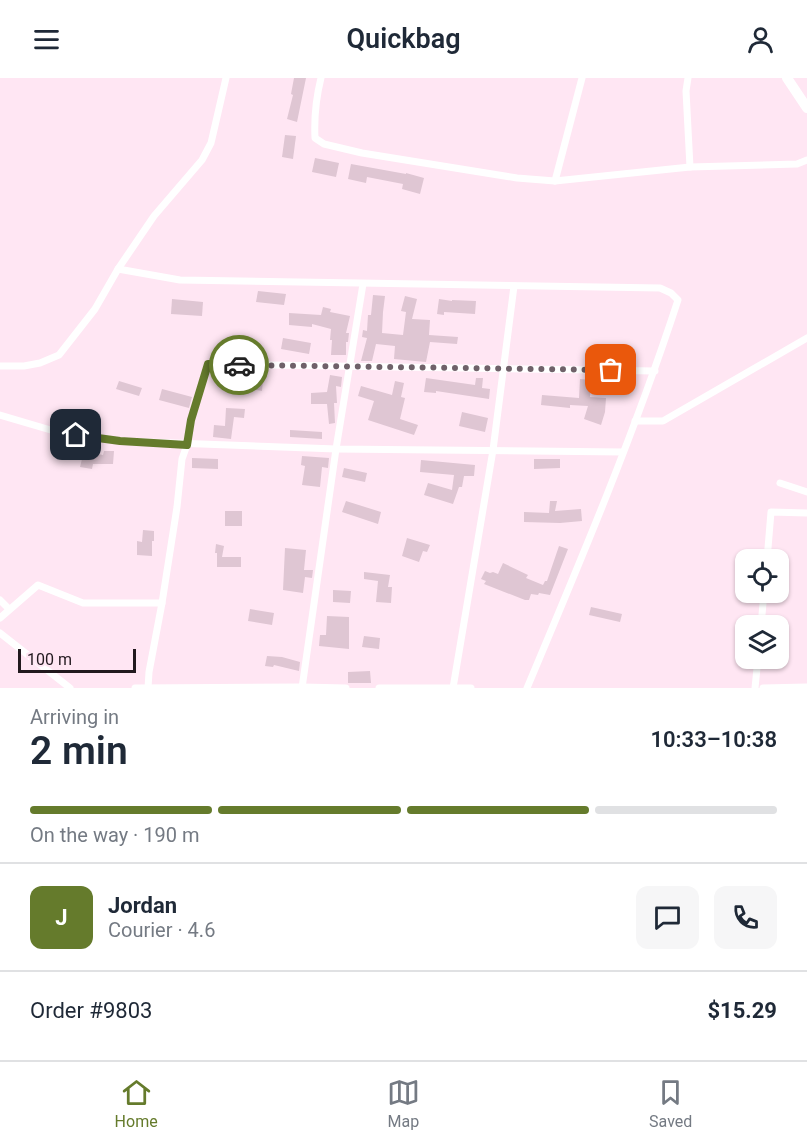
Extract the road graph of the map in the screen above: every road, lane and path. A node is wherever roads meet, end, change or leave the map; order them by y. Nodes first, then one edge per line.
1 (226, 78) edge
2 (321, 78) edge
3 (582, 78) edge
4 (688, 78) edge
5 (787, 78) edge
6 (807, 108) edge
7 (807, 160) edge
8 (690, 167) junction
9 (555, 181) junction
10 (118, 269) junction
11 (363, 284) junction
12 (514, 286) junction
13 (807, 338) edge
14 (0, 366) edge
15 (349, 367) junction
16 (503, 369) junction
17 (655, 371) junction
18 (0, 415) edge
19 (635, 421) junction
20 (187, 445) junction
21 (336, 449) junction
22 (493, 450) junction
23 (623, 452) junction
24 (780, 483) dead end
25 (807, 492) edge
26 (807, 513) edge
27 (767, 549) edge
28 (0, 600) edge
29 (162, 603) junction
30 (9, 609) junction
31 (0, 618) edge
32 (0, 633) edge
33 (757, 669) edge
34 (302, 687) edge
35 (807, 687) edge
36 (70, 688) edge
37 (135, 688) edge
38 (148, 688) edge
39 (346, 688) edge
40 (379, 688) edge
41 (453, 688) edge
42 (471, 688) edge
43 (527, 688) edge
44 (755, 688) edge
45 (763, 688) edge
46 (774, 688) edge

1 - 10 street
2 - 9 street
3 - 9 street
4 - 8 street
5 - 6 main road
7 - 8 street
8 - 9 street
10 - 11 street
10 - 14 street
11 - 12 street
11 - 15 street
12 - 16 street
12 - 17 street
13 - 19 street
15 - 16 street
15 - 20 street
15 - 21 street
16 - 17 street
16 - 22 street
17 - 19 street
18 - 20 street
19 - 23 street
20 - 21 street
20 - 29 street
21 - 22 street
21 - 34 street
22 - 23 street
22 - 41 street
23 - 43 street
24 - 25 street
26 - 27 street
28 - 30 street
29 - 30 street
29 - 38 street
30 - 31 street
32 - 36 street
33 - 44 street
34 - 38 street
34 - 39 street
35 - 46 street
37 - 38 street
40 - 41 street
41 - 42 street
45 - 46 street

